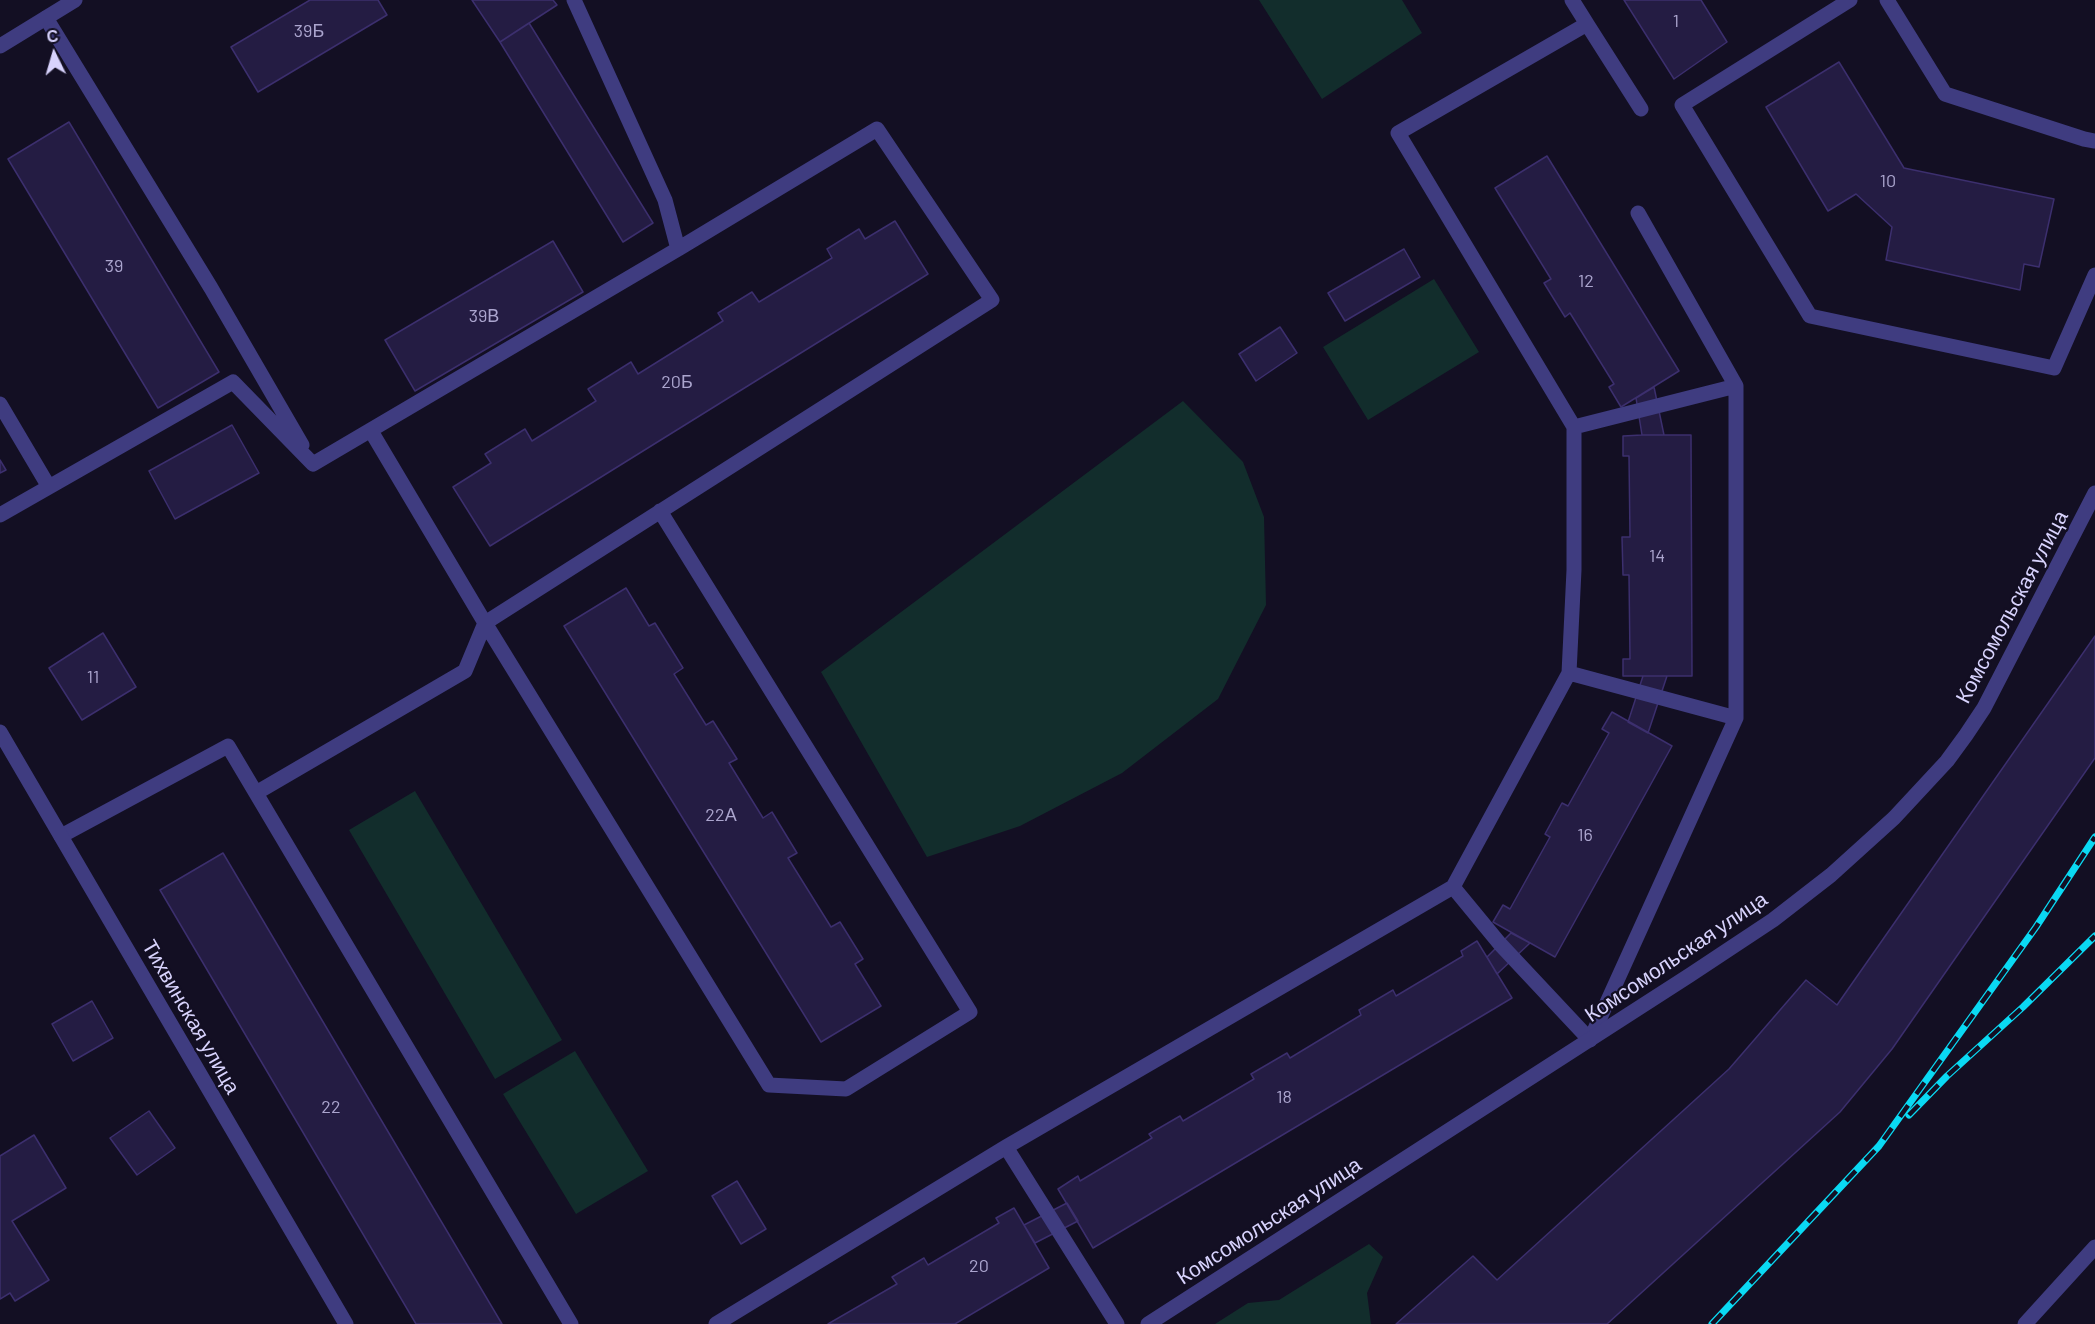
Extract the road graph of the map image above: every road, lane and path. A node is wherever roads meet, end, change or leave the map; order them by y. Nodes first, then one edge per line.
1 (75, 0) edge
2 (574, 0) edge
3 (1572, 0) edge
4 (1850, 0) edge
5 (1887, 0) edge
6 (46, 18) junction
7 (1587, 24) junction
8 (0, 46) edge
9 (1641, 109) dead end
10 (2095, 141) edge
11 (1638, 213) dead end
12 (678, 249) junction
13 (2095, 275) edge
14 (1736, 386) junction
15 (0, 404) edge
16 (1574, 427) junction
17 (370, 431) junction
18 (313, 464) junction
19 (49, 487) junction
20 (2095, 493) edge
21 (660, 511) junction
22 (0, 515) edge
23 (485, 624) junction
24 (1569, 673) junction
25 (1736, 718) junction
26 (0, 732) edge
27 (256, 794) junction
28 (61, 836) junction
29 (1453, 887) junction
30 (1590, 1040) junction
31 (1006, 1147) junction
32 (2095, 1247) edge
33 (346, 1324) edge
34 (572, 1324) edge
35 (716, 1324) edge
36 (1117, 1324) edge
37 (1148, 1324) edge
38 (2025, 1324) edge

1 - 6 street
2 - 12 street
3 - 7 street
4 - 13 street
5 - 10 street
6 - 8 street
6 - 18 street
7 - 9 street
7 - 16 street
11 - 14 street
12 - 17 street
12 - 21 street
14 - 16 street
14 - 25 street
15 - 19 street
16 - 24 street
17 - 18 street
17 - 23 street
18 - 19 street
19 - 22 street
20 - 30 street, Комсомольская улица
21 - 23 street
21 - 23 street
23 - 27 street
24 - 25 street
24 - 29 street
25 - 30 street
26 - 28 street, Тихвинская улица
27 - 28 street
27 - 34 street
28 - 33 street, Тихвинская улица
29 - 30 street
29 - 31 street
30 - 37 street, Комсомольская улица
31 - 35 street
31 - 36 street
32 - 38 street

